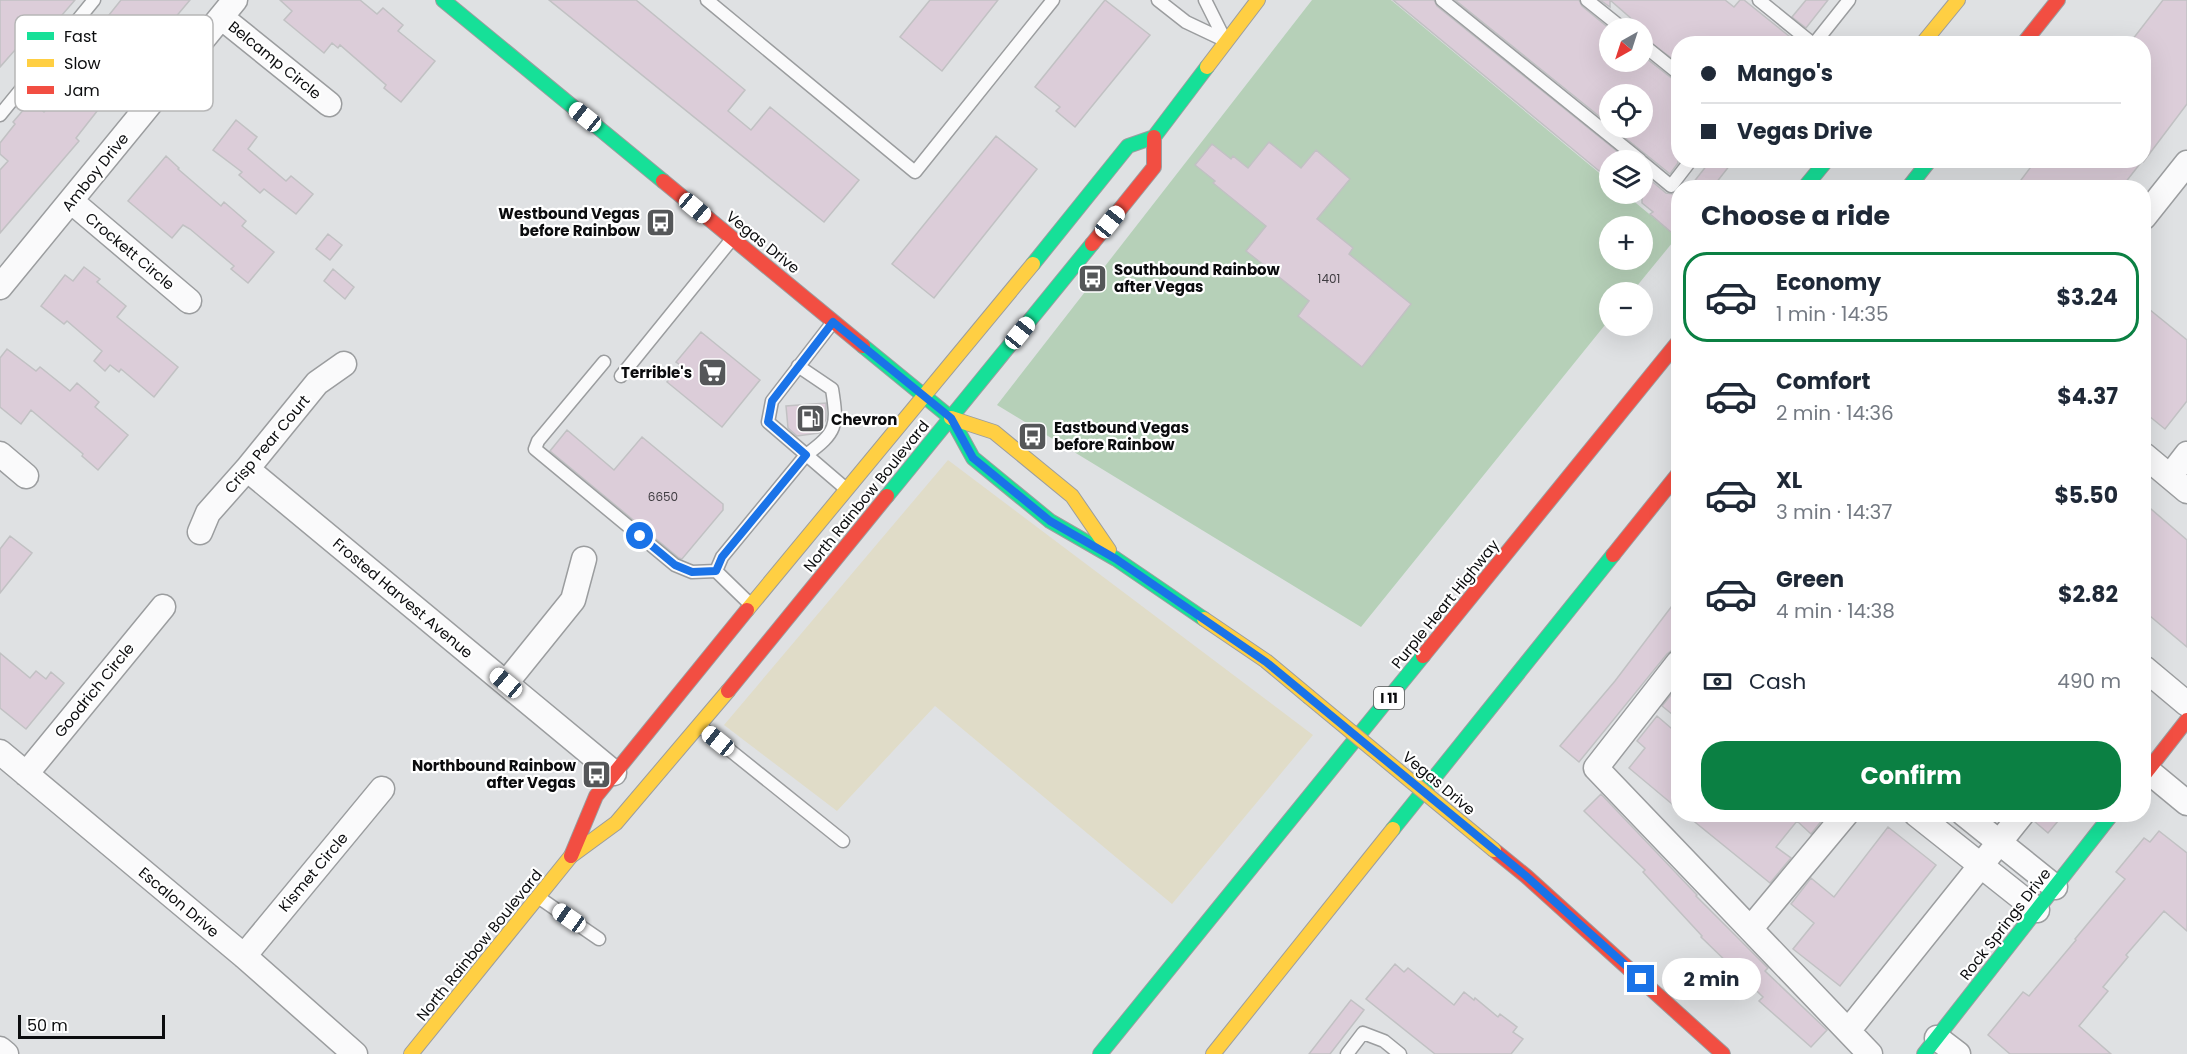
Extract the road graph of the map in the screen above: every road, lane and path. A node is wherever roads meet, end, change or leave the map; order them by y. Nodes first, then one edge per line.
1 (94, 0) edge
2 (443, 0) edge
3 (707, 0) edge
4 (1053, 0) edge
5 (1158, 0) edge
6 (1205, 0) edge
7 (1258, 0) edge
8 (1442, 0) edge
9 (1587, 0) edge
10 (1758, 0) edge
11 (1849, 0) edge
12 (1958, 0) edge
13 (2058, 0) edge
14 (228, 8) edge
15 (82, 15) edge
16 (1610, 18) edge
17 (213, 26) edge
18 (1804, 36) edge
19 (1820, 36) edge
20 (1929, 36) edge
21 (2029, 36) edge
22 (1225, 41) junction
23 (1653, 53) edge
24 (1671, 67) edge
25 (15, 97) edge
26 (329, 104) dead end
27 (144, 111) edge
28 (0, 115) edge
29 (1154, 137) junction
30 (1627, 150) edge
31 (2187, 163) edge
32 (1685, 168) edge
33 (1820, 168) edge
34 (1924, 168) edge
35 (1653, 171) edge
36 (1676, 180) edge
37 (1811, 180) edge
38 (1914, 180) edge
39 (1671, 186) edge
40 (70, 201) junction
41 (2151, 208) edge
42 (732, 238) junction
43 (0, 288) edge
44 (189, 301) dead end
45 (833, 322) junction
46 (1671, 351) edge
47 (604, 362) dead end
48 (344, 364) dead end
49 (798, 366) junction
50 (621, 376) dead end
51 (924, 396) junction
52 (951, 418) junction
53 (0, 454) edge
54 (2187, 454) edge
55 (806, 455) junction
56 (2151, 460) edge
57 (247, 469) junction
58 (26, 476) dead end
59 (1671, 483) edge
60 (2178, 484) edge
61 (846, 488) junction
62 (200, 532) dead end
63 (584, 559) dead end
64 (1116, 559) junction
65 (716, 571) junction
66 (751, 605) junction
67 (163, 607) dead end
68 (1671, 672) edge
69 (2151, 674) edge
70 (506, 683) junction
71 (2187, 704) edge
72 (2187, 720) edge
73 (700, 726) junction
74 (0, 752) edge
75 (2151, 765) edge
76 (614, 773) junction
77 (26, 774) junction
78 (2151, 777) edge
79 (382, 789) dead end
80 (2187, 803) edge
81 (1839, 822) edge
82 (1926, 822) edge
83 (1974, 822) edge
84 (2016, 822) edge
85 (2106, 822) edge
86 (843, 841) dead end
87 (1999, 843) junction
88 (571, 856) junction
89 (1981, 866) junction
90 (2055, 887) junction
91 (538, 897) junction
92 (2037, 910) junction
93 (1751, 928) junction
94 (599, 939) dead end
95 (1303, 943) junction
96 (244, 956) junction
97 (1848, 1031) junction
98 (1931, 1046) edge
99 (0, 1049) edge
100 (6, 1054) edge
101 (355, 1054) edge
102 (411, 1054) edge
103 (1100, 1054) edge
104 (1213, 1054) edge
105 (1227, 1054) edge
106 (1347, 1054) edge
107 (1400, 1054) edge
108 (1723, 1054) edge
109 (1870, 1054) edge
110 (1958, 1054) edge

1 - 15 lane
2 - 42 main road, Vegas Drive
3 - 4 lane
5 - 22 lane
6 - 22 lane
7 - 22 main road
8 - 30 lane
9 - 16 lane
10 - 18 lane
11 - 19 lane
12 - 20 main road
13 - 21 main road
14 - 17 street, Amboy Drive
14 - 26 street, Belcamp Circle
22 - 29 main road
23 - 24 lane
25 - 28 lane
27 - 40 street, Amboy Drive
29 - 51 main road, North Rainbow Boulevard
29 - 52 main road, North Rainbow Boulevard
31 - 41 street
32 - 36 lane
33 - 37 main road
34 - 38 main road
35 - 39 lane
40 - 43 street, Amboy Drive
40 - 44 street, Crockett Circle
42 - 45 main road, Vegas Drive
42 - 50 lane
45 - 49 lane
45 - 51 main road, Vegas Drive
46 - 103 main road, Purple Heart Highway / I 11
47 - 65 lane
48 - 57 street, Crisp Pear Court
49 - 55 lane
49 - 55 lane
51 - 52 main road, Vegas Drive
51 - 61 main road, North Rainbow Boulevard
52 - 64 main road, Vegas Drive
52 - 64 main road, Vegas Drive
52 - 73 main road, North Rainbow Boulevard
53 - 58 street
54 - 60 street
55 - 61 lane
55 - 65 lane
56 - 60 street
57 - 62 street, Crisp Pear Court
57 - 70 street, Frosted Harvest Avenue
59 - 95 main road
61 - 66 main road, North Rainbow Boulevard
63 - 70 street
64 - 108 main road, Vegas Drive, bridge
65 - 66 lane
66 - 76 main road, North Rainbow Boulevard
67 - 77 street, Goodrich Circle
68 - 93 street
69 - 71 street
70 - 76 street, Frosted Harvest Avenue
72 - 75 main road
73 - 86 lane
73 - 88 main road, North Rainbow Boulevard
74 - 77 street, Escalon Drive
76 - 88 main road, North Rainbow Boulevard
77 - 96 street, Escalon Drive
78 - 80 street
79 - 96 street, Kismet Circle
81 - 93 street
82 - 89 street
83 - 87 street
84 - 87 street
85 - 90 main road, Rock Springs Drive
87 - 89 street
87 - 90 street
88 - 91 main road, North Rainbow Boulevard
89 - 92 street
89 - 97 street
90 - 92 main road, Rock Springs Drive
91 - 94 lane
91 - 102 main road, North Rainbow Boulevard
92 - 98 main road, Rock Springs Drive
93 - 97 street
95 - 104 main road
95 - 105 main road
96 - 101 street, Escalon Drive
97 - 109 street
98 - 110 street
99 - 100 street
106 - 107 lane

